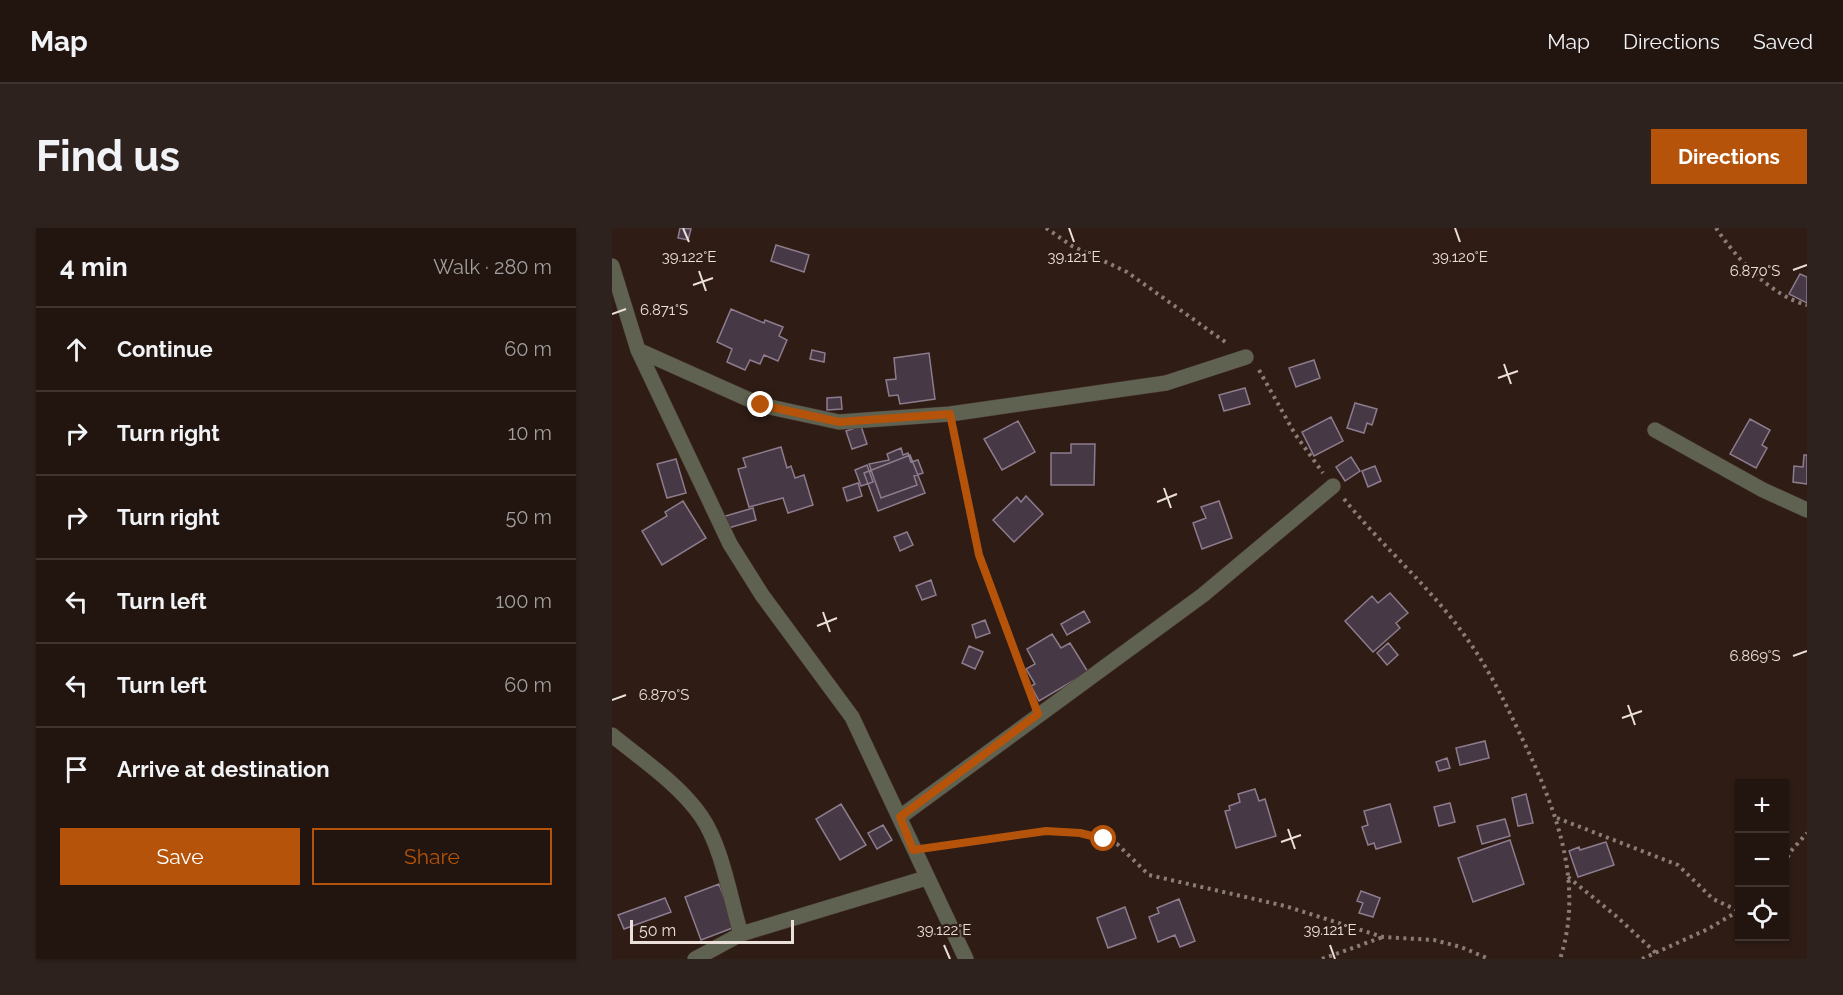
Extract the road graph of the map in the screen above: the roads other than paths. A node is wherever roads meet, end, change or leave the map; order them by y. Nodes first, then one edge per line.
1 (612, 266) edge
2 (638, 350) junction
3 (1246, 357) road end
4 (1655, 430) dead end
5 (1333, 486) road end
6 (1807, 510) edge
7 (612, 735) edge
8 (900, 817) junction
9 (926, 878) junction
10 (741, 934) junction
11 (695, 959) edge
12 (966, 959) edge

1 - 2 street
2 - 3 street
2 - 8 street
4 - 6 street
5 - 8 street
7 - 10 street
8 - 9 street
9 - 10 street
9 - 12 street
10 - 11 street

